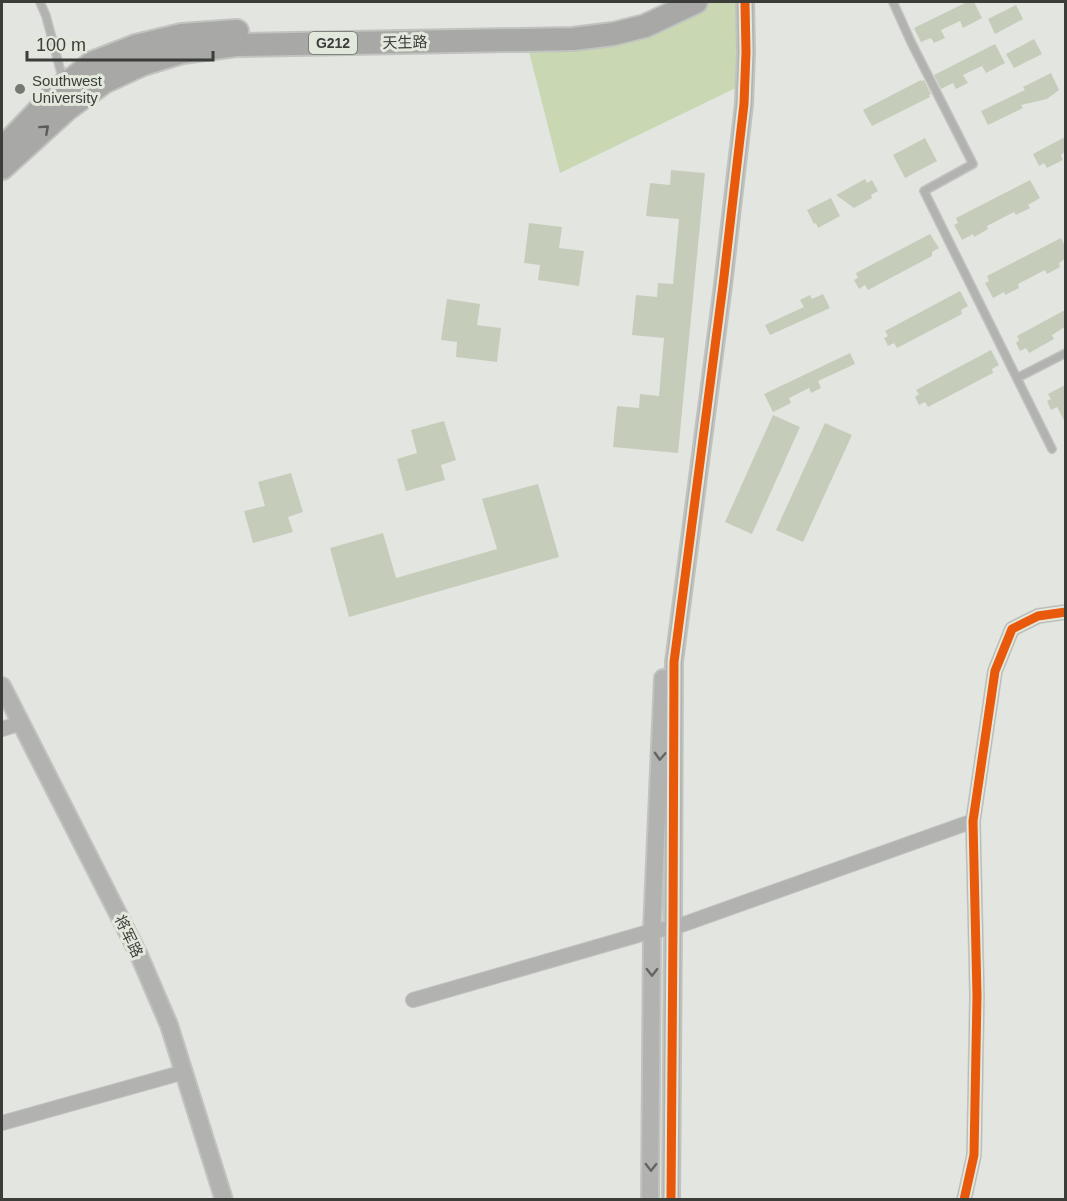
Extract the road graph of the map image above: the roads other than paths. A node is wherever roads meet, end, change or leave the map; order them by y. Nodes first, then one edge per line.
1 (40, 2) edge
2 (670, 2) edge
3 (696, 2) edge
4 (745, 2) edge
5 (893, 2) edge
6 (66, 97) junction
7 (2, 149) edge
8 (2, 168) edge
9 (1065, 353) edge
10 (1017, 378) junction
11 (1052, 450) dead end
12 (693, 512) junction
13 (1065, 612) edge
14 (2, 686) edge
15 (21, 723) junction
16 (2, 729) edge
17 (973, 821) junction
18 (673, 928) junction
19 (652, 931) junction
20 (413, 1000) dead end
21 (184, 1072) junction
22 (2, 1123) edge
23 (224, 1200) edge
24 (650, 1200) edge
25 (671, 1200) edge
26 (964, 1200) edge

1 - 6 lane
2 - 6 highway, 天生路 / G212
3 - 6 highway, 天生路 / G212
4 - 12 street
5 - 10 lane
6 - 7 highway, 天生路 / G212
8 -> 6 highway, 天生路 / G212
9 - 10 lane
10 - 11 lane
12 - 18 street
12 -> 19 street
13 - 17 street
14 - 15 street, 将军路
15 - 16 street
15 - 21 street, 将军路
17 - 18 street
17 - 26 street
18 - 19 street
18 - 25 street
19 - 20 street
19 -> 24 street
21 - 22 street
21 - 23 street, 将军路

